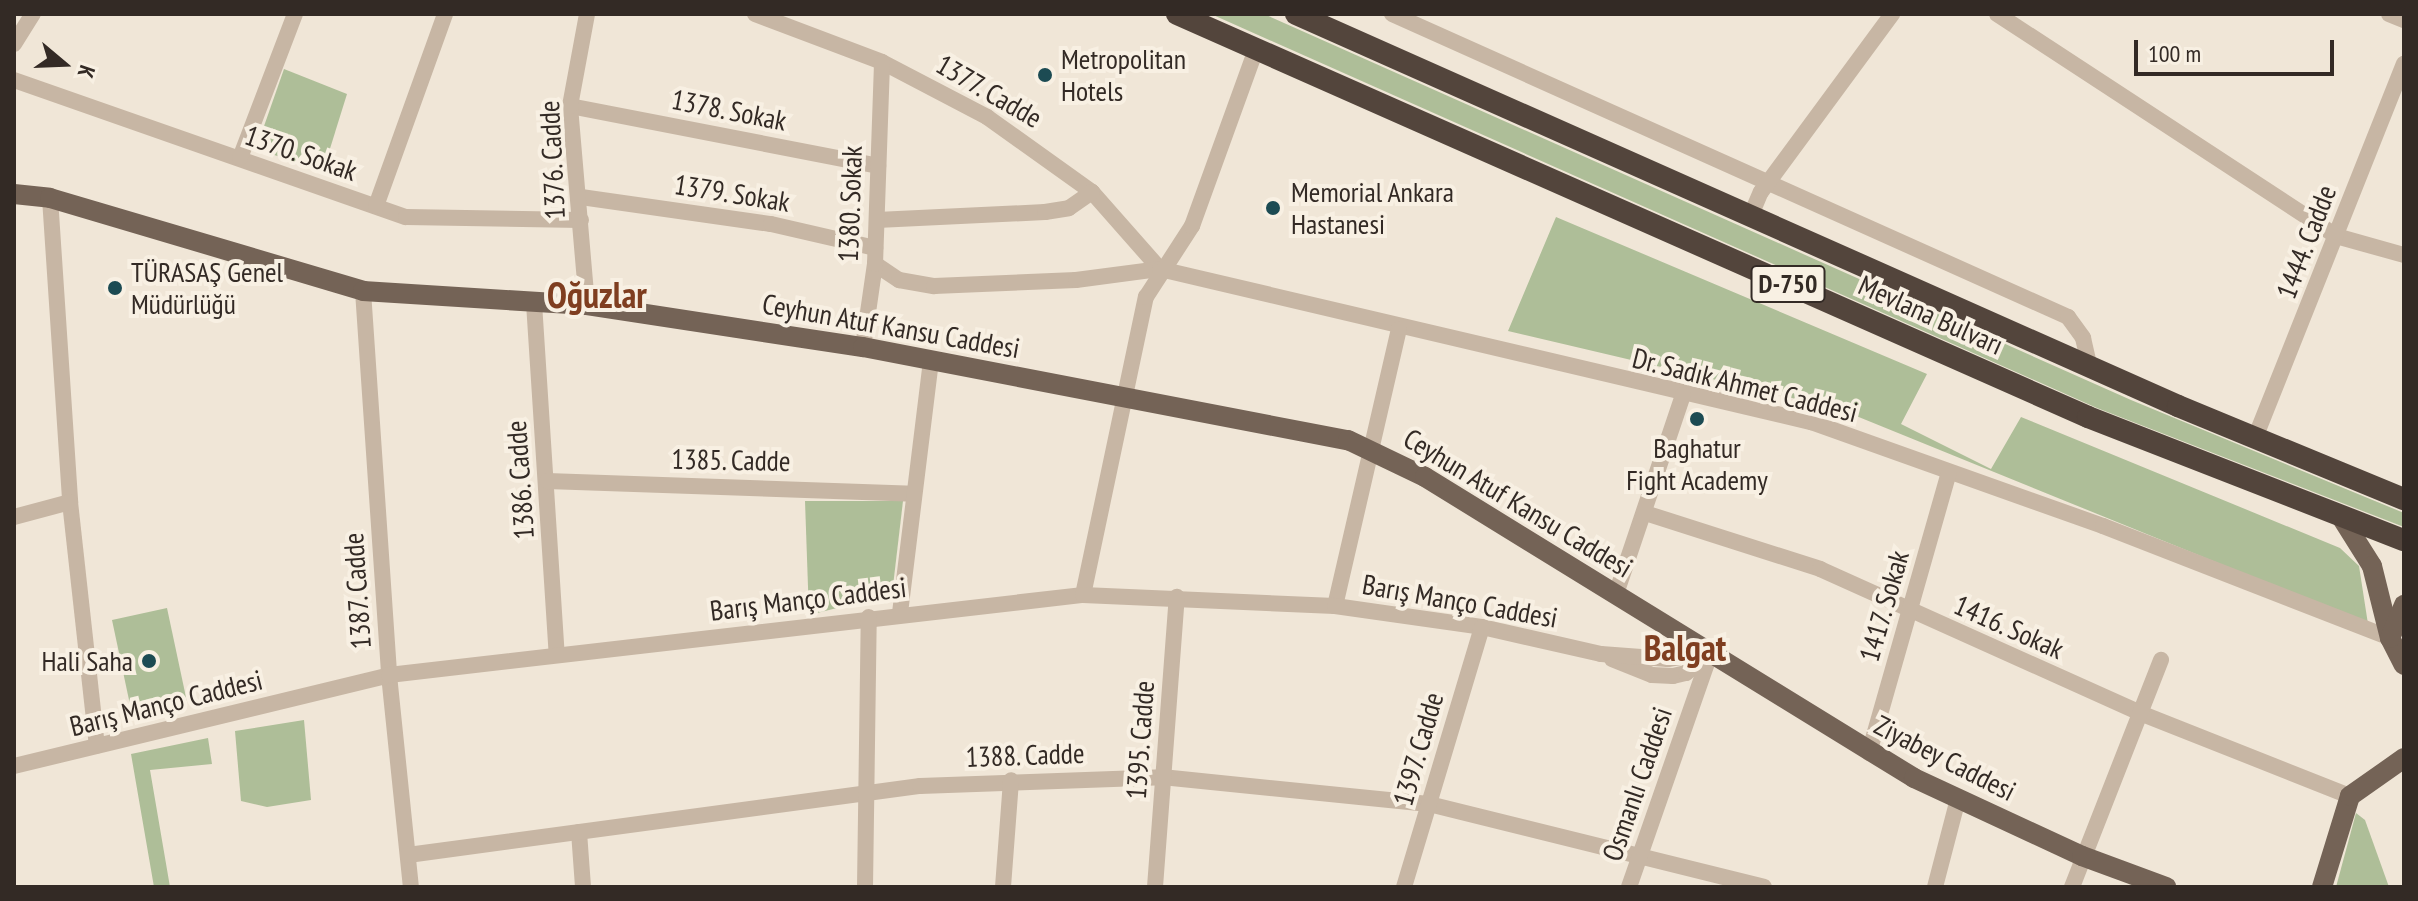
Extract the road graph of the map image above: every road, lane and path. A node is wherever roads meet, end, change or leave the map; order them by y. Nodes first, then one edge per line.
1 (33, 14) edge
2 (295, 14) edge
3 (445, 14) edge
4 (587, 14) edge
5 (755, 14) edge
6 (1177, 14) edge
7 (1296, 14) edge
8 (1392, 14) edge
9 (1892, 14) edge
10 (1997, 14) edge
11 (2389, 14) edge
12 (2404, 20) edge
13 (14, 44) edge
14 (1256, 49) junction
15 (882, 62) junction
16 (2404, 64) edge
17 (14, 80) edge
18 (570, 106) junction
19 (240, 158) junction
20 (878, 166) junction
21 (1768, 182) junction
22 (1092, 192) junction
23 (14, 194) edge
24 (581, 197) junction
25 (50, 198) junction
26 (376, 206) junction
27 (1751, 215) junction
28 (581, 220) junction
29 (877, 220) junction
30 (2336, 236) junction
31 (2404, 255) edge
32 (875, 256) junction
33 (1160, 269) junction
34 (363, 291) junction
35 (534, 303) junction
36 (587, 305) junction
37 (1399, 329) junction
38 (863, 347) junction
39 (931, 359) junction
40 (2090, 368) junction
41 (1683, 395) junction
42 (1126, 398) junction
43 (2255, 438) junction
44 (1372, 449) junction
45 (1949, 473) junction
46 (547, 481) junction
47 (913, 494) junction
48 (2404, 499) edge
49 (70, 502) junction
50 (1645, 513) junction
51 (14, 517) edge
52 (2343, 520) junction
53 (2404, 540) edge
54 (1616, 594) junction
55 (1083, 595) junction
56 (1177, 597) junction
57 (2404, 605) edge
58 (1335, 606) junction
59 (1910, 611) junction
60 (900, 613) junction
61 (869, 617) junction
62 (1482, 627) junction
63 (2390, 638) junction
64 (1711, 652) junction
65 (557, 654) junction
66 (2161, 660) dead end
67 (2404, 665) edge
68 (389, 675) junction
69 (2140, 713) junction
70 (97, 746) junction
71 (1869, 753) junction
72 (2404, 758) edge
73 (19, 767) edge
74 (1162, 777) junction
75 (1011, 780) junction
76 (868, 793) junction
77 (2350, 796) junction
78 (1958, 799) junction
79 (1429, 804) junction
80 (579, 832) junction
81 (1640, 854) junction
82 (408, 855) junction
83 (2082, 856) junction
84 (411, 887) edge
85 (583, 887) edge
86 (865, 887) edge
87 (1003, 887) edge
88 (1155, 887) edge
89 (1404, 887) edge
90 (1629, 887) edge
91 (1764, 887) edge
92 (1935, 887) edge
93 (2072, 887) edge
94 (2166, 887) edge
95 (2322, 887) edge

1 - 13 street
2 - 19 street
3 - 26 street
4 - 18 street, 1376. Cadde
5 - 15 street, 1377. Cadde
6 - 14 highway, Mevlana Bulvarı / D-750
7 - 27 highway, Mevlana Bulvarı
8 - 21 street, Mevlana Bulvarı
9 - 21 street
10 - 30 street
11 - 12 street
14 - 33 street
14 - 52 highway, Mevlana Bulvarı / D-750
15 - 20 street, 1380. Sokak
15 - 22 street, 1377. Cadde
16 - 30 street, 1444. Cadde
17 - 19 street, 1370. Sokak
18 - 20 street, 1378. Sokak
18 - 24 street, 1376. Cadde
19 - 26 street, 1370. Sokak
20 - 29 street, 1380. Sokak
21 - 27 street
21 - 40 street, Mevlana Bulvarı
22 - 29 street
22 - 33 street, 1377. Cadde
23 - 25 main road, Ceyhun Atuf Kansu Caddesi
24 - 28 street, 1376. Cadde
24 - 32 street, 1379. Sokak
25 - 34 main road, Ceyhun Atuf Kansu Caddesi
25 - 49 street
26 - 28 street, 1370. Sokak
27 - 40 highway, Mevlana Bulvarı
28 - 36 street, 1376. Cadde
29 - 32 street, 1380. Sokak
30 - 31 street
30 - 43 street, 1444. Cadde
32 - 33 street, 1379. Sokak
32 - 38 street, 1380. Sokak
33 - 37 street, Dr. Sadık Ahmet Caddesi
33 - 42 street
34 - 35 main road, Ceyhun Atuf Kansu Caddesi
34 - 68 street, 1387. Cadde
35 - 36 main road, Ceyhun Atuf Kansu Caddesi
35 - 46 street, 1386. Cadde
36 - 38 main road, Ceyhun Atuf Kansu Caddesi
37 - 41 street, Dr. Sadık Ahmet Caddesi
37 - 44 street
38 - 39 main road, Ceyhun Atuf Kansu Caddesi
39 - 42 main road, Ceyhun Atuf Kansu Caddesi
39 - 47 street
40 - 43 highway, Mevlana Bulvarı
41 - 45 street, Dr. Sadık Ahmet Caddesi
41 - 50 street
42 - 44 main road, Ceyhun Atuf Kansu Caddesi
42 - 55 street
43 - 48 highway, Mevlana Bulvarı
44 - 54 main road, Ceyhun Atuf Kansu Caddesi
44 - 58 street
45 - 59 street, 1417. Sokak
45 - 63 street, Dr. Sadık Ahmet Caddesi
46 - 47 street, 1385. Cadde
46 - 65 street, 1386. Cadde
47 - 60 street
49 - 51 street
49 - 70 street
50 - 54 street
50 - 59 street, 1416. Sokak
52 - 53 highway, Mevlana Bulvarı / D-750
52 - 63 main road
54 - 64 main road, Ceyhun Atuf Kansu Caddesi
55 - 56 street, Barış Manço Caddesi
55 - 60 street, Barış Manço Caddesi
56 - 58 street, Barış Manço Caddesi
56 - 74 street, 1395. Cadde
57 - 63 main road
58 - 62 street, Barış Manço Caddesi
59 - 69 street, 1416. Sokak
59 - 71 street, 1417. Sokak
60 - 61 street, Barış Manço Caddesi
61 - 65 street, Barış Manço Caddesi
61 - 76 street
62 - 64 street, Barış Manço Caddesi
62 - 79 street, 1397. Cadde
63 - 67 main road
64 - 71 main road, Ziyabey Caddesi
64 - 81 street, Osmanlı Caddesi
65 - 68 street, Barış Manço Caddesi
66 - 69 street
68 - 70 street, Barış Manço Caddesi
68 - 82 street, 1387. Cadde
69 - 77 street, 1416. Sokak
69 - 83 street
70 - 73 street, Barış Manço Caddesi
71 - 78 main road, Ziyabey Caddesi
72 - 77 main road
74 - 75 street, 1388. Cadde
74 - 79 street, 1388. Cadde
74 - 88 street, 1395. Cadde
75 - 76 street, 1388. Cadde
75 - 87 street
76 - 80 street, 1388. Cadde
76 - 86 street
77 - 95 main road
78 - 83 main road, Ziyabey Caddesi
78 - 92 street
79 - 81 street, 1388. Cadde
79 - 89 street, 1397. Cadde
80 - 82 street, 1388. Cadde
80 - 85 street
81 - 90 street, Osmanlı Caddesi
81 - 91 street, 1388. Cadde
82 - 84 street, 1387. Cadde
83 - 93 street
83 - 94 main road, Ziyabey Caddesi

